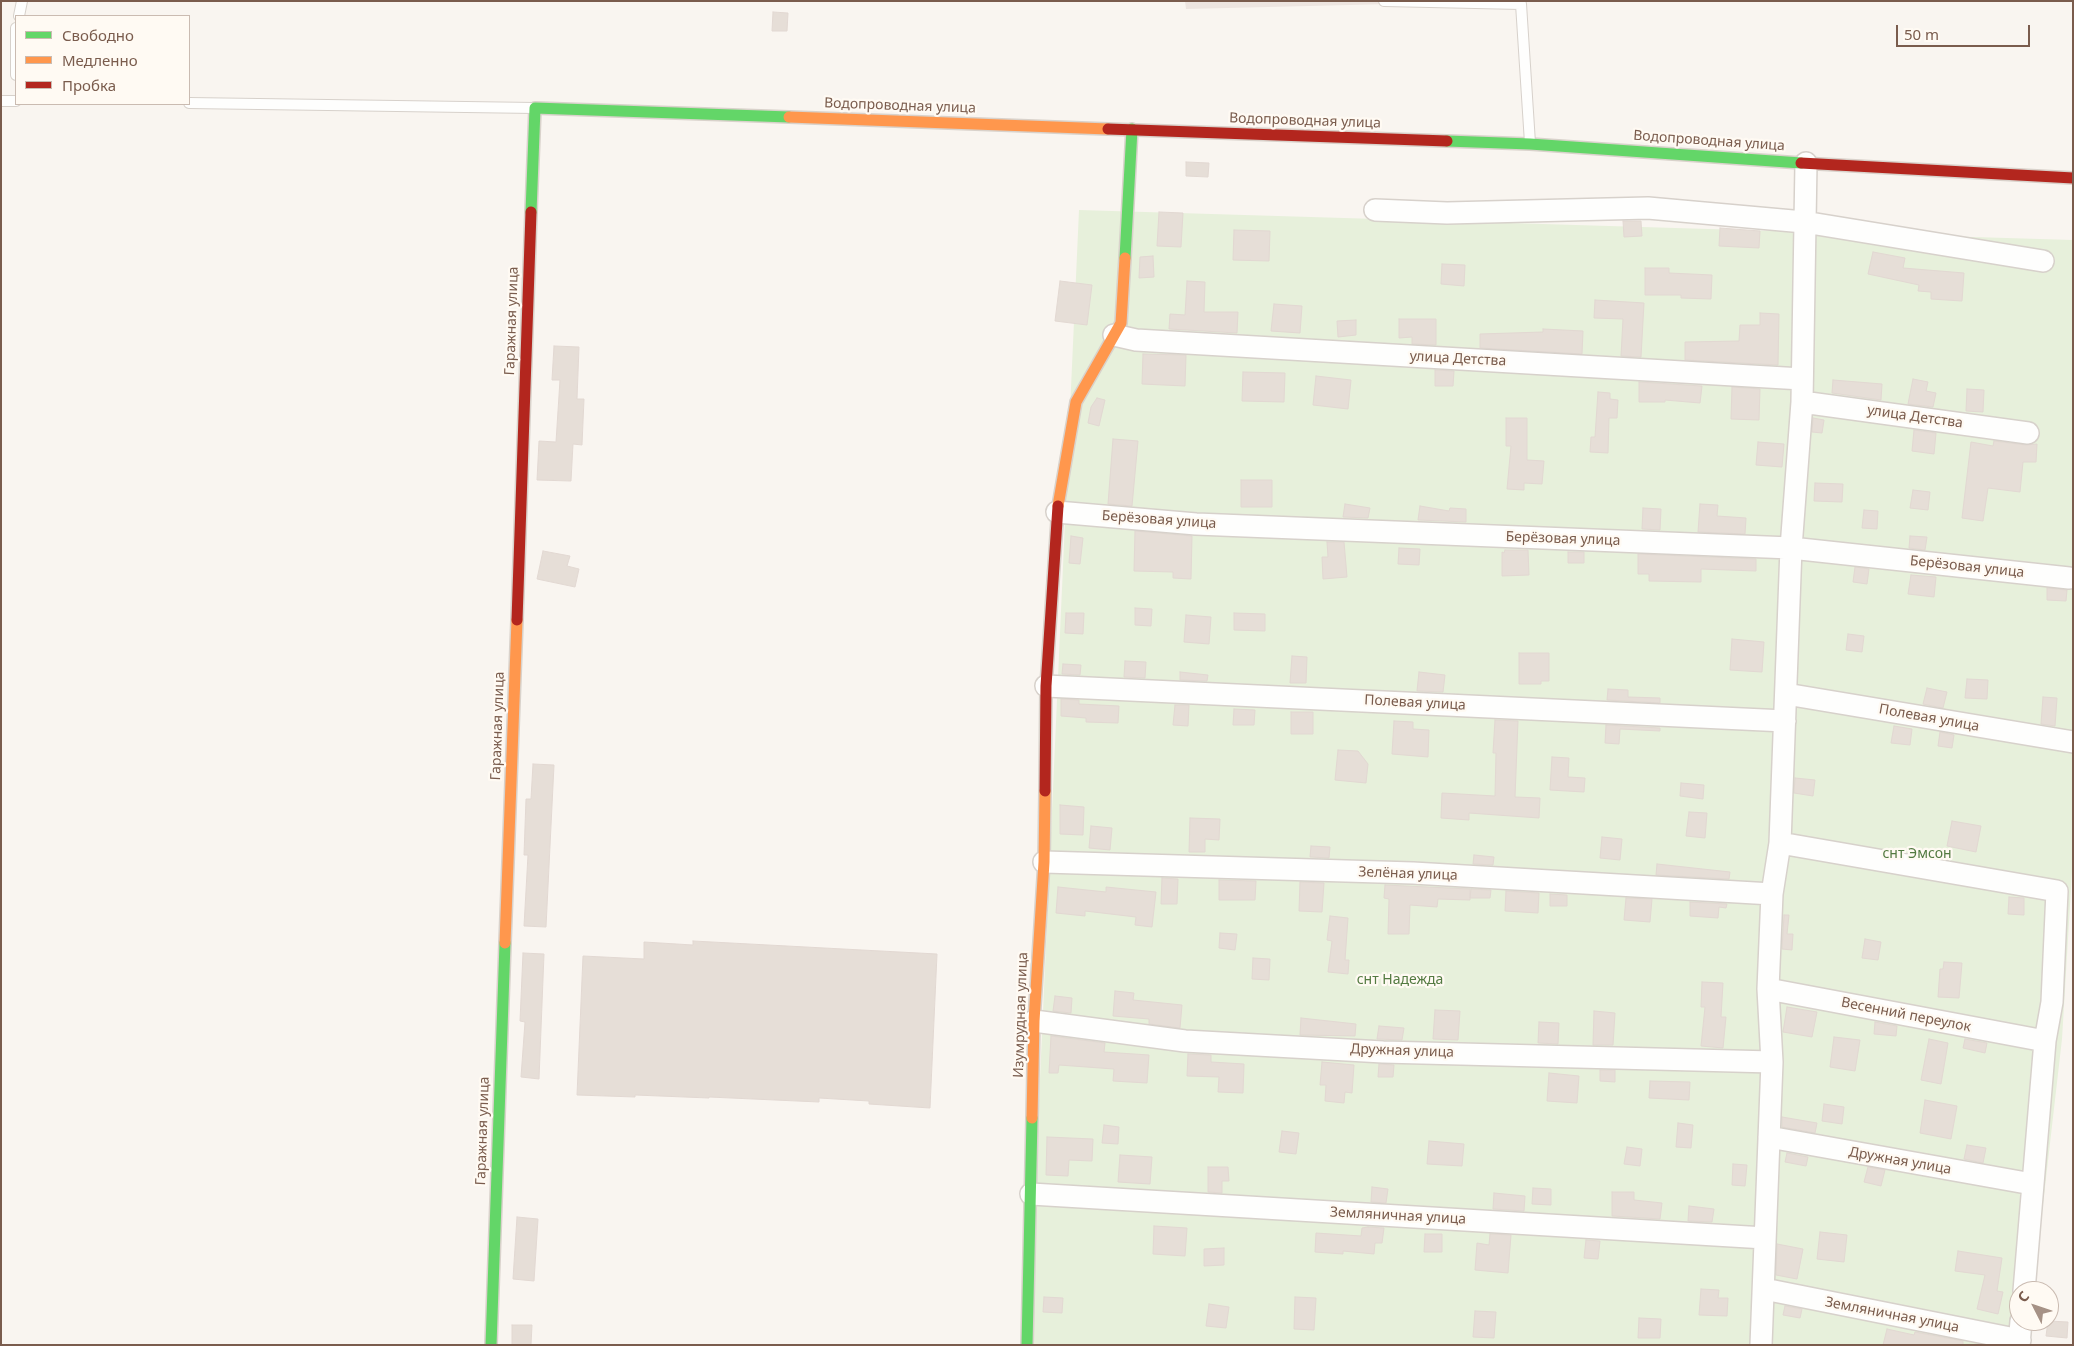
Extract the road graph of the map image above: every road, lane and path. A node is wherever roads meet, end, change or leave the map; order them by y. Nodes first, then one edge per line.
1 (22, 1) edge
2 (1384, 1) edge
3 (1472, 2) edge
4 (19, 15) edge
5 (1, 100) edge
6 (15, 101) edge
7 (190, 103) edge
8 (534, 108) junction
9 (1132, 129) junction
10 (1530, 144) junction
11 (1806, 163) junction
12 (2073, 178) edge
13 (1375, 210) dead end
14 (1804, 222) junction
15 (2044, 261) dead end
16 (1114, 335) junction
17 (1802, 380) junction
18 (1802, 402) junction
19 (2028, 433) dead end
20 (1056, 512) junction
21 (1791, 548) junction
22 (2069, 578) dead end
23 (1046, 686) junction
24 (1786, 694) junction
25 (1785, 721) junction
26 (2073, 742) edge
27 (1780, 843) junction
28 (1044, 862) junction
29 (1772, 894) junction
30 (1768, 989) junction
31 (1034, 1021) junction
32 (2045, 1041) junction
33 (1772, 1062) junction
34 (1769, 1137) junction
35 (2032, 1184) junction
36 (1030, 1194) junction
37 (1765, 1238) junction
38 (2025, 1281) edge
39 (1764, 1289) junction
40 (2020, 1335) edge
41 (491, 1345) edge
42 (1028, 1345) edge
43 (1761, 1345) edge

1 - 4 lane
2 - 3 lane
3 - 10 lane
5 - 6 lane
7 - 8 lane
8 - 9 street, Водопроводная улица
8 - 41 street, Гаражная улица
9 - 10 street, Водопроводная улица
9 - 16 street, Изумрудная улица
10 - 11 street, Водопроводная улица
11 - 12 street, Водопроводная улица
11 - 14 street
13 - 14 street
14 - 15 street
14 - 17 street
16 - 17 street, улица Детства
16 - 20 street, Изумрудная улица
17 - 18 street
18 - 19 street, улица Детства
18 - 21 street
20 - 21 street, Берёзовая улица
20 - 23 street, Изумрудная улица
21 - 22 street, Берёзовая улица
21 - 24 street
23 - 25 street, Полевая улица
23 - 28 street, Изумрудная улица
24 - 25 street
24 - 26 street, Полевая улица
25 - 27 street
27 - 29 street
27 - 32 street
28 - 29 street, Зелёная улица
28 - 31 street, Изумрудная улица
29 - 30 street
30 - 32 street, Весенний переулок
30 - 33 street
31 - 33 street, Дружная улица
31 - 36 street, Изумрудная улица
32 - 35 street
33 - 34 street
34 - 35 street, Дружная улица
34 - 37 street
35 - 38 street
36 - 37 street, Земляничная улица
36 - 42 street, Изумрудная улица
37 - 39 street
39 - 40 street, Земляничная улица
39 - 43 street

